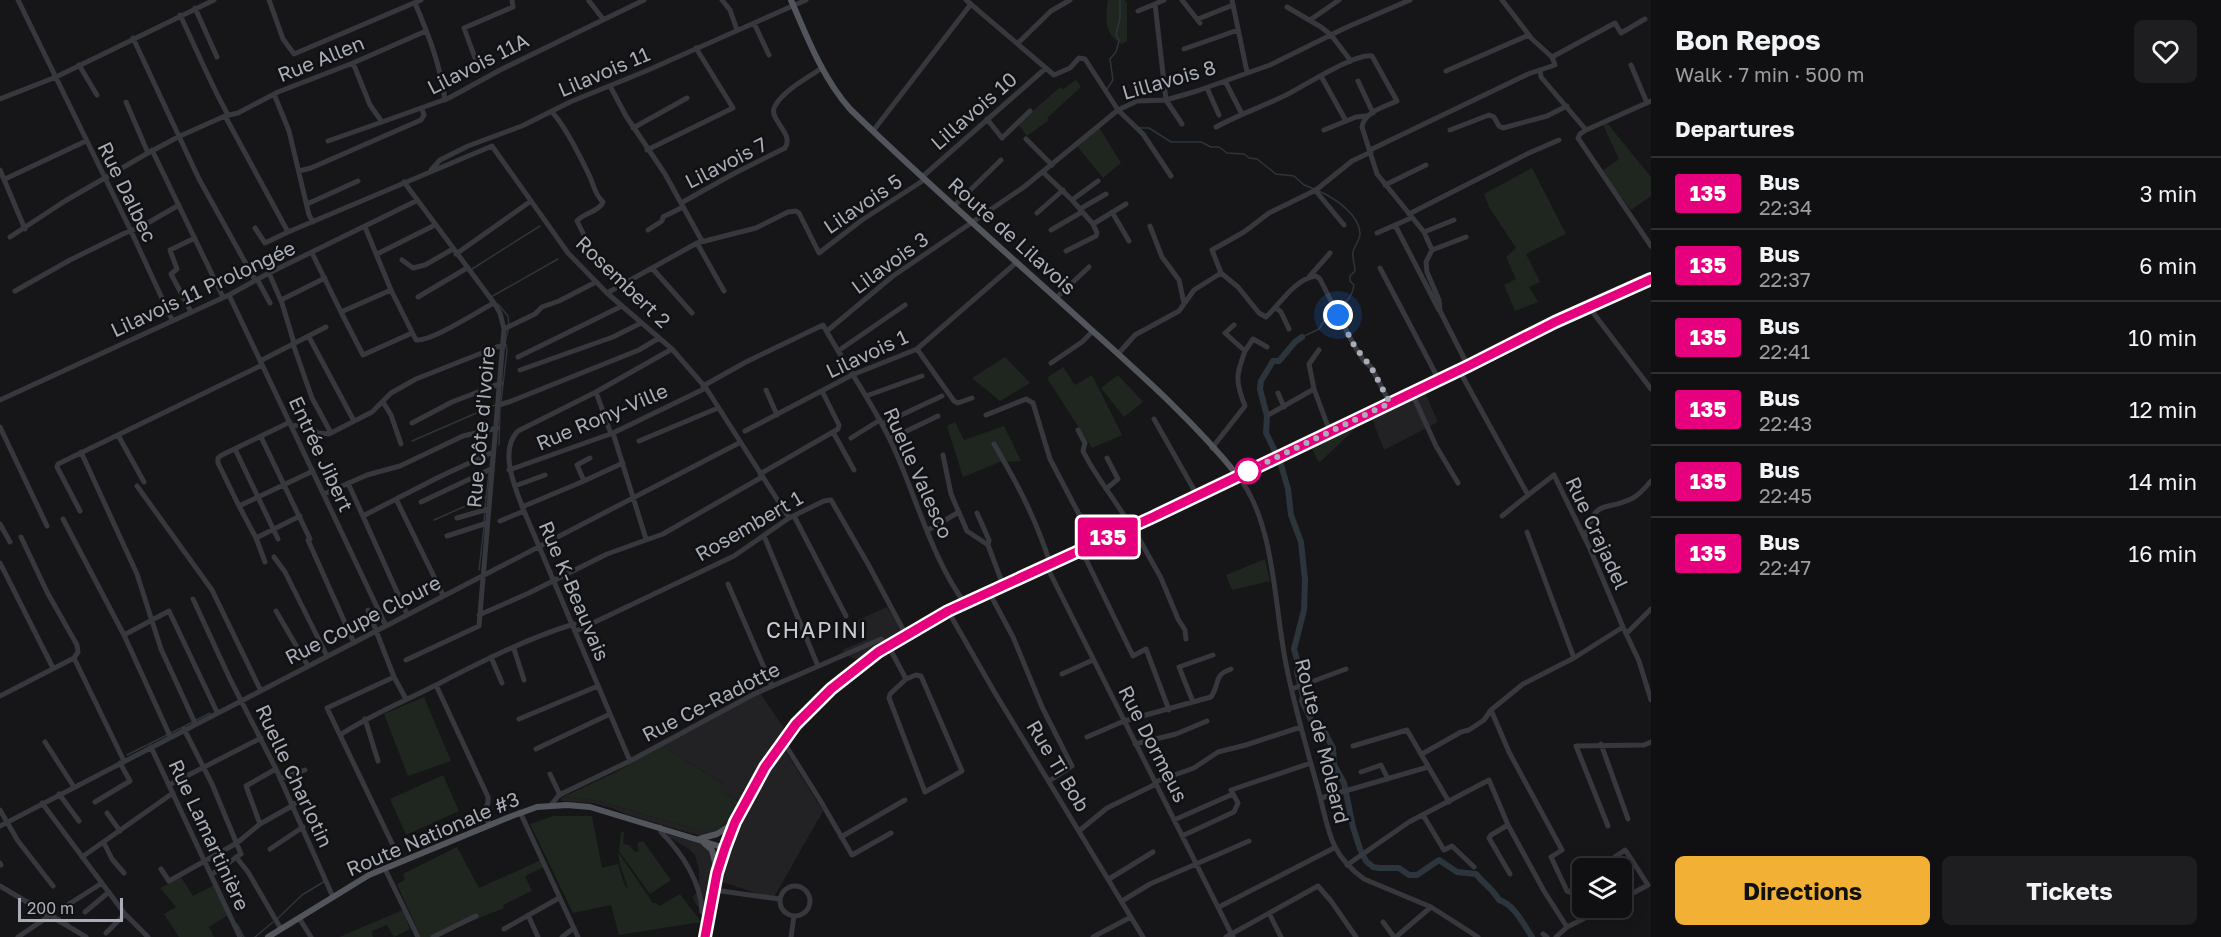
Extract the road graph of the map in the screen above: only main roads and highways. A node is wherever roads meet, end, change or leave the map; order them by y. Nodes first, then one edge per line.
1 (793, 3) edge
2 (1650, 281) edge
3 (1238, 476) junction
4 (735, 822) junction
5 (699, 839) junction
6 (725, 848) junction
7 (717, 873) junction
8 (268, 937) edge
9 (705, 937) edge

1 - 3 main road, Route de Lilavois
2 - 3 main road
3 - 4 main road
4 - 5 main road
4 - 6 main road
5 - 6 main road, Route Nationale #3
5 - 7 main road
5 - 8 main road, Route Nationale #3
6 - 7 main road
7 - 9 main road

